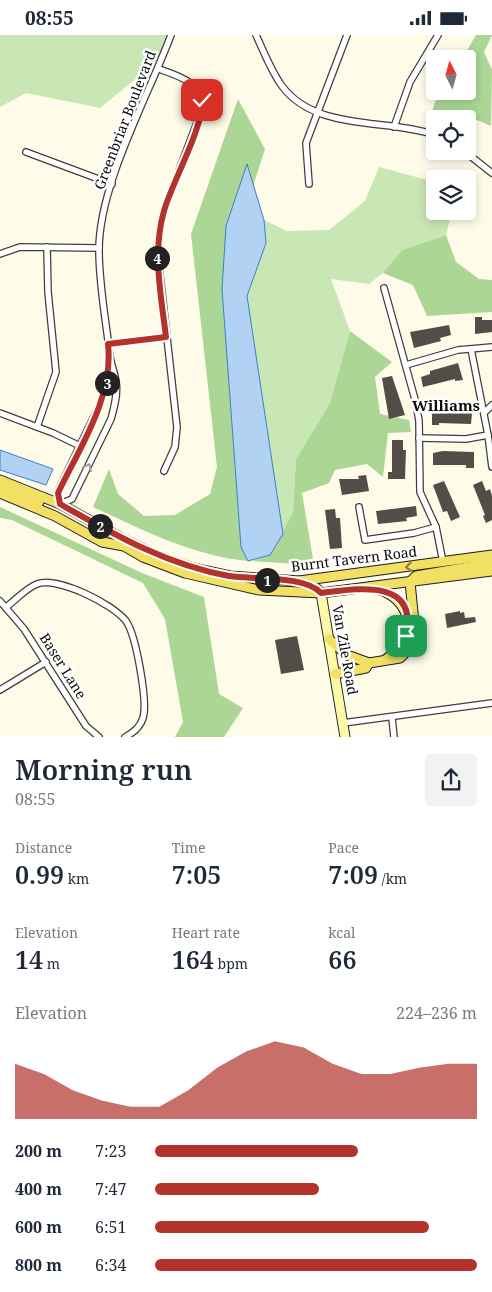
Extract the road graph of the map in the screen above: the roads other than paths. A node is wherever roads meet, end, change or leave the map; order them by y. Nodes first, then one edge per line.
1 (172, 35) edge
2 (256, 35) edge
3 (347, 35) edge
4 (438, 35) edge
5 (159, 69) junction
6 (318, 111) junction
7 (394, 127) junction
8 (426, 133) edge
9 (26, 152) dead end
10 (475, 160) edge
11 (492, 173) edge
12 (112, 184) junction
13 (309, 184) dead end
14 (47, 247) junction
15 (99, 249) junction
16 (0, 254) edge
17 (384, 288) dead end
18 (166, 337) junction
19 (108, 344) junction
20 (492, 347) edge
21 (471, 349) junction
22 (111, 364) junction
23 (406, 365) junction
24 (492, 405) edge
25 (0, 413) edge
26 (484, 413) junction
27 (37, 427) junction
28 (488, 435) junction
29 (419, 438) junction
30 (80, 446) junction
31 (492, 467) edge
32 (164, 471) dead end
33 (0, 480) edge
34 (0, 486) edge
35 (0, 493) edge
36 (60, 504) junction
37 (358, 507) dead end
38 (436, 527) junction
39 (124, 547) junction
40 (492, 555) edge
41 (443, 562) junction
42 (492, 563) edge
43 (492, 571) edge
44 (300, 581) junction
45 (410, 582) junction
46 (368, 588) junction
47 (321, 593) junction
48 (0, 601) edge
49 (6, 607) junction
50 (329, 639) junction
51 (384, 660) junction
52 (46, 662) junction
53 (370, 663) junction
54 (335, 674) junction
55 (0, 690) edge
56 (492, 703) edge
57 (392, 718) junction
58 (343, 723) junction
59 (99, 737) edge
60 (125, 737) edge
61 (345, 737) edge
62 (394, 737) edge

1 - 5 street, Greenbriar Boulevard
2 - 6 street
3 - 6 street
4 - 7 street
5 - 12 street, Greenbriar Boulevard
5 - 18 street
6 - 7 street
6 - 13 street
7 - 8 street
9 - 12 street
10 - 11 street
12 - 15 street, Greenbriar Boulevard
14 - 15 street
14 - 16 street
14 - 27 street
15 - 19 street, Greenbriar Boulevard
17 - 23 street
18 - 19 street
18 - 32 street
19 - 22 street, Greenbriar Boulevard
20 - 21 street
21 - 23 street
21 - 26 street
22 - 30 street, Greenbriar Boulevard
36 -> 22 street, Greenbriar Boulevard
23 - 29 street
24 - 26 street
25 - 27 street
26 - 28 street
27 - 30 street
28 - 29 street
28 - 31 street
29 - 38 street
30 - 36 street, Greenbriar Boulevard
33 - 36 main road, Burnt Tavern Road
34 - 36 main road
35 - 39 main road, Burnt Tavern Road
36 - 39 main road
36 - 44 main road, Burnt Tavern Road
37 - 38 street
38 - 41 street
39 - 47 main road, Burnt Tavern Road
40 - 41 main road, Burnt Tavern Road
41 -> 44 main road, Burnt Tavern Road
42 - 45 main road
43 - 45 main road, Burnt Tavern Road
44 - 47 street, Van Zile Road
45 - 46 main road, Burnt Tavern Road
45 - 51 main road
46 - 47 main road, Burnt Tavern Road
46 - 51 main road
47 - 50 street, Van Zile Road
48 - 49 street, Baser Lane
49 - 52 street, Baser Lane
49 - 60 street
50 - 53 main road
50 - 54 street, Van Zile Road
51 - 53 main road
52 - 55 street
52 - 59 street, Baser Lane
53 - 54 main road
54 - 58 street, Van Zile Road
56 - 57 street
57 - 58 street
57 - 62 street
58 - 61 street, Van Zile Road

